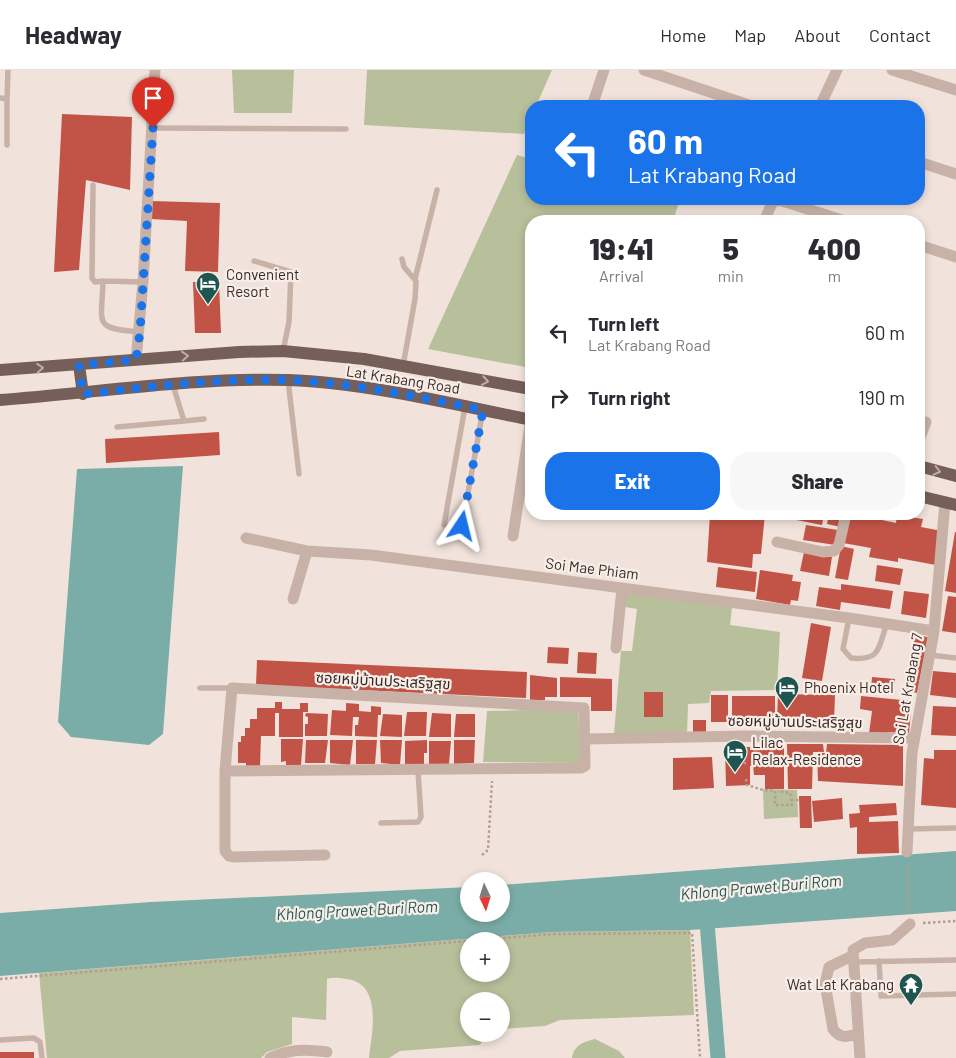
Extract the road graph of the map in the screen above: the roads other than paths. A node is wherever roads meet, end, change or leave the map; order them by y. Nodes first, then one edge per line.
1 (8, 70) edge
2 (154, 70) edge
3 (604, 70) edge
4 (644, 70) edge
5 (837, 70) edge
6 (892, 70) edge
7 (956, 90) edge
8 (3, 98) edge
9 (594, 100) edge
10 (734, 100) edge
11 (823, 100) edge
12 (153, 128) junction
13 (346, 129) dead end
14 (7, 145) dead end
15 (925, 164) edge
16 (956, 174) edge
17 (92, 185) dead end
18 (437, 190) dead end
19 (794, 205) edge
20 (826, 215) edge
21 (925, 247) edge
22 (956, 257) edge
23 (402, 259) dead end
24 (254, 261) dead end
25 (415, 278) junction
26 (103, 281) junction
27 (144, 282) junction
28 (140, 332) junction
29 (283, 351) junction
30 (136, 360) junction
31 (79, 365) junction
32 (403, 366) junction
33 (0, 370) edge
34 (288, 380) junction
35 (173, 385) junction
36 (525, 388) edge
37 (83, 394) junction
38 (0, 400) edge
39 (466, 406) junction
40 (483, 410) junction
41 (525, 418) edge
42 (204, 419) dead end
43 (184, 421) junction
44 (117, 428) dead end
45 (525, 458) edge
46 (925, 468) edge
47 (299, 474) dead end
48 (956, 476) edge
49 (925, 498) edge
50 (950, 504) edge
51 (845, 520) edge
52 (444, 525) dead end
53 (462, 526) dead end
54 (513, 536) dead end
55 (246, 538) dead end
56 (777, 542) dead end
57 (307, 550) junction
58 (622, 588) junction
59 (293, 599) dead end
60 (849, 618) junction
61 (888, 623) junction
62 (934, 631) junction
63 (616, 648) dead end
64 (930, 655) junction
65 (956, 658) edge
66 (200, 688) dead end
67 (232, 688) junction
68 (914, 738) junction
69 (586, 739) junction
70 (225, 771) junction
71 (418, 771) junction
72 (382, 823) dead end
73 (956, 828) edge
74 (908, 829) junction
75 (907, 852) road end
76 (325, 855) dead end
77 (910, 924) road end
78 (853, 959) junction
79 (956, 960) edge
80 (879, 961) junction
81 (956, 994) edge
82 (858, 1034) junction
83 (0, 1040) edge
84 (327, 1052) dead end
85 (42, 1058) edge
86 (270, 1058) edge
87 (860, 1058) edge

1 - 8 lane
2 - 12 street
3 - 9 street
4 - 10 street
5 - 11 street
6 - 7 street
8 - 14 lane
12 - 13 lane
12 - 27 street
15 - 16 street
17 - 26 lane
18 - 25 lane
19 - 20 street
21 - 22 street
23 - 25 lane
24 - 29 lane
25 - 32 lane
26 - 27 lane
26 - 28 lane
27 - 28 street
28 - 30 street
30 -> 29 main road, Lat Krabang Road
29 - 32 main road, Lat Krabang Road
30 - 31 main road, Lat Krabang Road
33 -> 31 main road, Lat Krabang Road
31 - 37 main road
32 -> 36 main road, Lat Krabang Road
34 - 35 main road, Lat Krabang Road
34 - 39 main road, Lat Krabang Road
34 - 47 lane
35 - 37 main road, Lat Krabang Road
35 - 43 lane
37 - 38 main road, Lat Krabang Road
39 - 40 main road, Lat Krabang Road
39 - 52 lane
40 - 41 main road, Lat Krabang Road
40 - 53 lane
42 - 43 lane
43 - 44 lane
45 - 54 street
46 -> 48 main road
49 - 50 main road
50 - 62 street, Soi Lat Krabang 7
51 - 56 street
55 - 57 street, Soi Mae Phiam
57 - 58 street, Soi Mae Phiam
57 - 59 street
58 - 60 street, Soi Mae Phiam
58 - 63 street
60 - 61 street, Soi Mae Phiam
60 - 61 lane
61 - 62 street, Soi Mae Phiam
62 - 64 street, Soi Lat Krabang 7
64 - 65 lane
64 - 68 street, Soi Lat Krabang 7
66 - 67 lane
67 - 69 street, ซอยหมู่บ้านประเสริฐสุข
67 - 70 street
68 - 69 street, ซอยหมู่บ้านประเสริฐสุข
68 - 74 street, Soi Lat Krabang 7
69 - 71 street, ซอยหมู่บ้านประเสริฐสุข
70 - 71 street, ซอยหมู่บ้านประเสริฐสุข
70 - 76 street
71 - 72 lane
73 - 74 lane
74 - 75 street, Soi Lat Krabang 7
77 - 78 street
78 - 80 lane
78 - 82 street
78 - 82 street
79 - 80 lane
80 - 81 lane
82 - 87 street
83 - 85 lane
84 - 86 street

